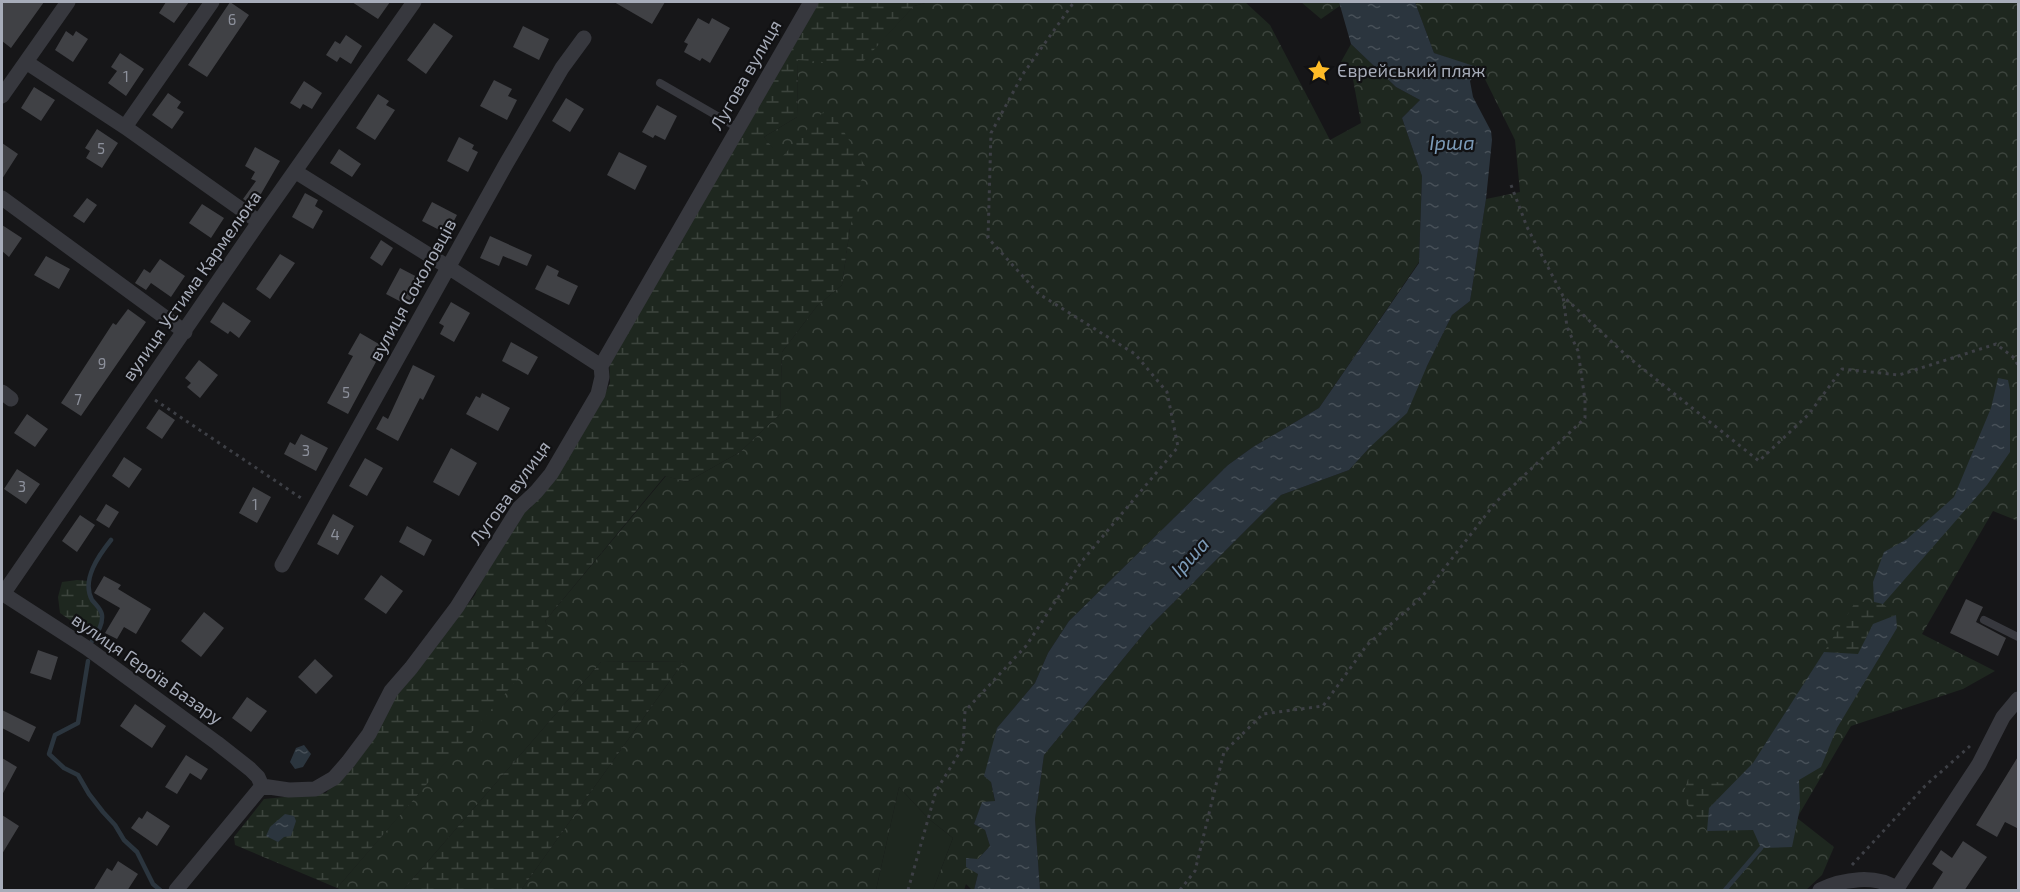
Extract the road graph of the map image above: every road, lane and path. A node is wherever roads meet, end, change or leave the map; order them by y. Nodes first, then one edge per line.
1 (68, 2) edge
2 (212, 2) edge
3 (414, 2) edge
4 (811, 2) edge
5 (1074, 2) edge
6 (584, 38) dead end
7 (26, 62) junction
8 (660, 83) dead end
9 (2, 96) edge
10 (124, 127) junction
11 (738, 128) junction
12 (296, 172) junction
13 (1510, 185) dead end
14 (2, 198) edge
15 (259, 222) junction
16 (448, 267) junction
17 (1563, 296) junction
18 (185, 332) junction
19 (2019, 365) edge
20 (601, 366) junction
21 (143, 392) junction
22 (313, 506) junction
23 (282, 564) dead end
24 (2, 594) edge
25 (1984, 620) dead end
26 (2019, 637) edge
27 (2019, 699) edge
28 (1971, 745) dead end
29 (262, 786) junction
30 (1851, 866) dead end
31 (1897, 890) edge
32 (176, 891) edge
33 (908, 891) edge
34 (1180, 891) edge
35 (1820, 891) edge

1 - 7 street
2 - 10 street
3 - 12 street, вулиця Устима Кармелюка
4 - 11 street, Лугова вулиця
5 - 33 path
6 - 16 street, вулиця Соколовців
7 - 9 street
7 - 10 street
8 - 11 lane
10 - 15 street
11 - 20 street, Лугова вулиця
12 - 15 street, вулиця Устима Кармелюка
12 - 16 street
13 - 17 path
14 - 18 street
15 - 18 street, вулиця Устима Кармелюка
16 - 20 street
16 - 22 street, вулиця Соколовців
17 - 19 path
17 - 34 path
18 - 21 street, вулиця Устима Кармелюка
20 - 29 street, Лугова вулиця
21 - 22 path
21 - 24 street, вулиця Устима Кармелюка
22 - 23 street, вулиця Соколовців
24 - 29 street, вулиця Героїв Базару
25 - 26 lane
27 - 31 street
28 - 30 path
29 - 32 street
31 - 35 street

